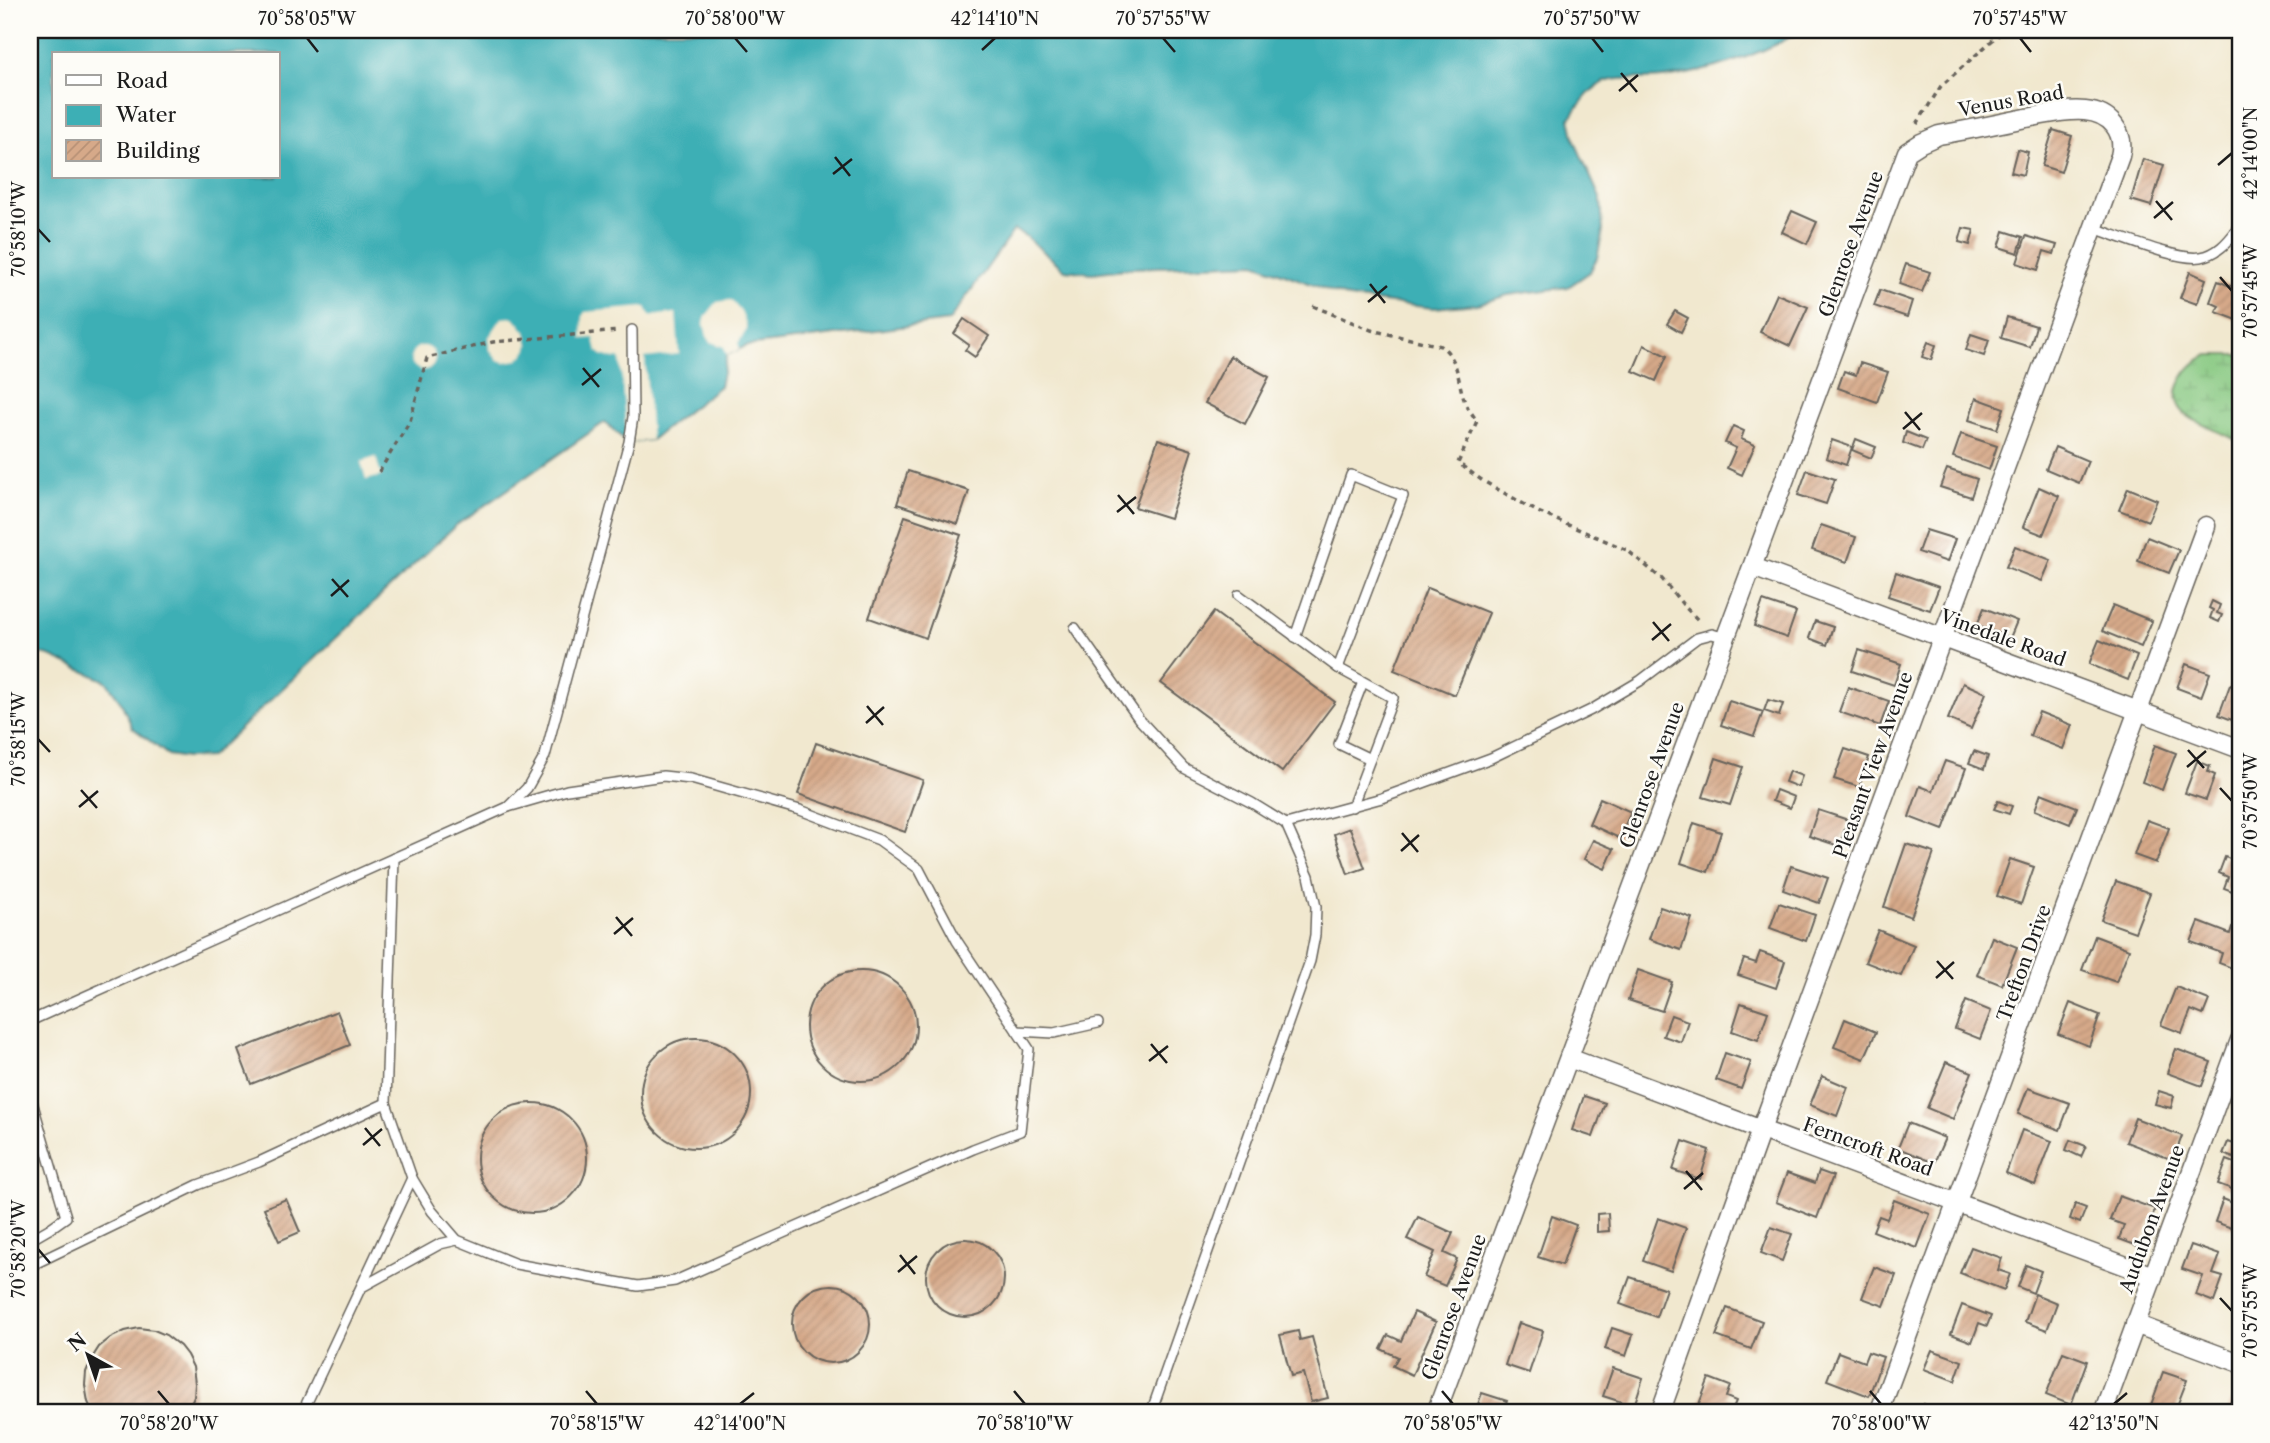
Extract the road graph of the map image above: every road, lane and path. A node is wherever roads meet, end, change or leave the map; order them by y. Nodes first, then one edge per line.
1 (2004, 30) edge
2 (2120, 132) joint
3 (1907, 152) junction
4 (2093, 228) junction
5 (2236, 231) dead end
6 (1313, 306) dead end
7 (632, 330) joint
8 (379, 472) dead end
9 (2206, 526) dead end
10 (1753, 566) junction
11 (1240, 595) dead end
12 (1074, 628) dead end
13 (1295, 637) junction
14 (1726, 638) junction
15 (1942, 639) junction
16 (1338, 668) junction
17 (1363, 682) junction
18 (2139, 710) junction
19 (2240, 748) edge
20 (1370, 759) junction
21 (508, 807) junction
22 (1352, 807) junction
23 (1286, 824) junction
24 (394, 858) junction
25 (30, 1021) edge
26 (1098, 1023) dead end
27 (1017, 1031) junction
28 (2240, 1040) edge
29 (1569, 1058) junction
30 (30, 1095) edge
31 (386, 1104) junction
32 (1761, 1130) junction
33 (412, 1178) junction
34 (1958, 1203) junction
35 (30, 1240) edge
36 (457, 1240) junction
37 (30, 1266) edge
38 (2153, 1276) junction
39 (360, 1288) junction
40 (2135, 1324) junction
41 (2240, 1363) edge
42 (302, 1413) edge
43 (1151, 1413) edge
44 (1436, 1413) edge
45 (1660, 1413) edge
46 (1879, 1413) edge
47 (2103, 1413) edge

1 - 3 path
2 - 3 street, Venus Road
2 - 4 street, Pleasant View Avenue
3 - 10 street, Glenrose Avenue
4 - 5 lane
4 - 15 street, Pleasant View Avenue
6 - 14 path
7 - 8 path
7 - 21 lane
9 - 18 street, Trefton Drive
10 - 14 street, Glenrose Avenue
10 - 15 street, Vinedale Road
11 - 13 lane
12 - 23 lane
13 - 16 lane
13 - 16 lane
14 - 22 lane
14 - 29 street, Glenrose Avenue
15 - 18 street, Vinedale Road
15 - 32 street, Pleasant View Avenue
16 - 17 lane
17 - 20 lane
17 - 20 lane
18 - 19 street, Vinedale Road
18 - 34 street, Trefton Drive
20 - 22 lane
21 - 24 lane
21 - 27 lane
22 - 23 lane
23 - 43 lane
24 - 25 lane
24 - 31 lane
26 - 27 lane
27 - 36 lane
28 - 38 street, Audubon Avenue
29 - 32 street, Ferncroft Road
29 - 44 street, Glenrose Avenue
30 - 35 lane
31 - 33 lane
31 - 37 lane
32 - 34 street, Ferncroft Road
32 - 45 street, Pleasant View Avenue
33 - 36 lane
33 - 39 lane
34 - 38 street, Ferncroft Road
34 - 46 street, Trefton Drive
36 - 39 lane
38 - 40 street, Audubon Avenue
39 - 42 lane
40 - 41 street
40 - 47 street, Audubon Avenue

